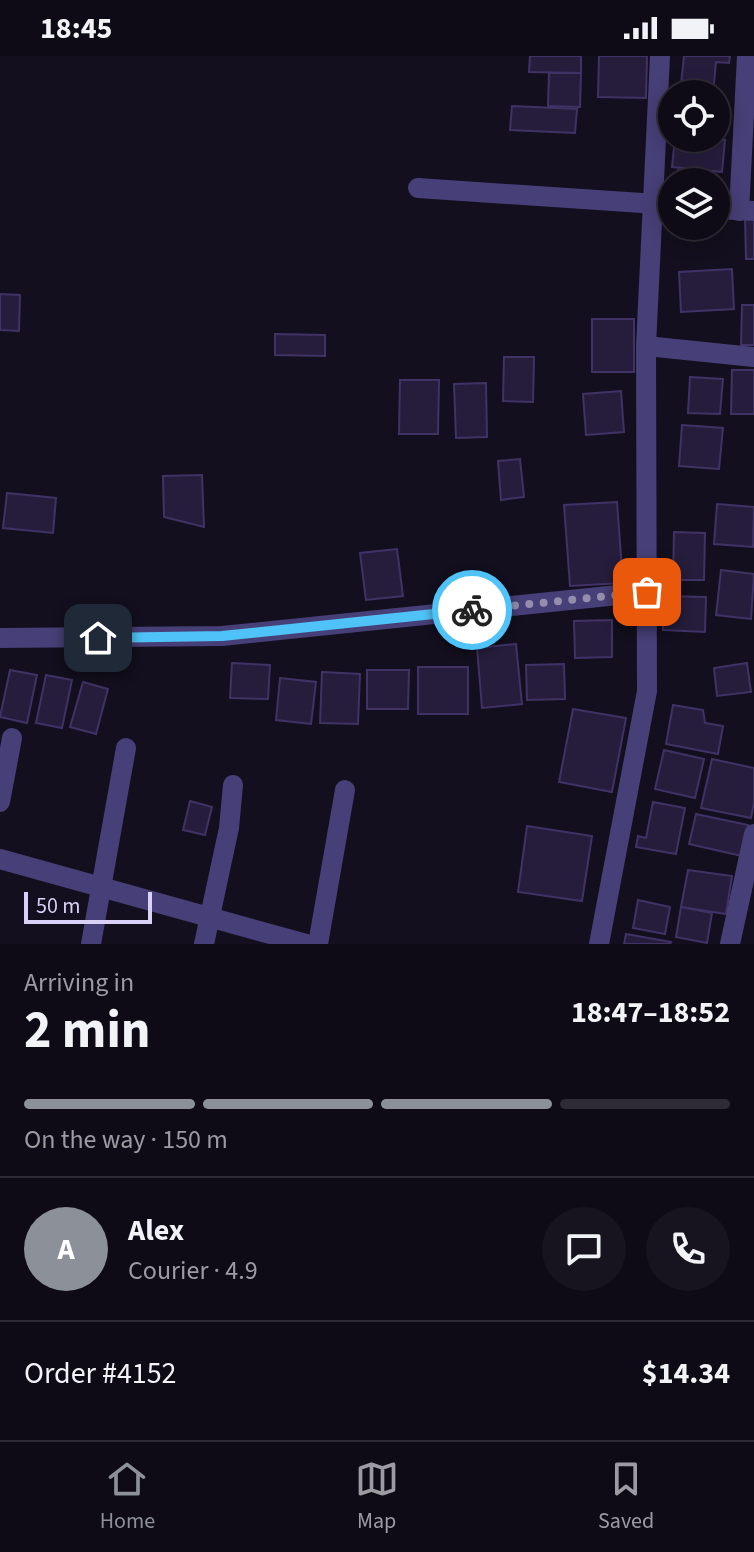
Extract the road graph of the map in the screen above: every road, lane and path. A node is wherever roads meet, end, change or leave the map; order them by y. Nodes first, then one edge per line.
1 (660, 56) edge
2 (747, 56) edge
3 (662, 168) edge
4 (418, 188) dead end
5 (658, 204) edge
6 (746, 211) edge
7 (658, 240) edge
8 (646, 346) junction
9 (754, 357) edge
10 (647, 592) junction
11 (0, 638) edge
12 (12, 738) dead end
13 (126, 748) dead end
14 (233, 785) dead end
15 (345, 790) dead end
16 (0, 802) edge
17 (754, 834) edge
18 (0, 859) edge
19 (101, 887) junction
20 (208, 917) junction
21 (91, 944) edge
22 (204, 944) edge
23 (306, 944) edge
24 (318, 944) edge
25 (599, 944) edge
26 (730, 944) edge

1 - 3 street
2 - 6 street
4 - 5 street
7 - 8 street
8 - 9 street
8 - 10 street
10 - 11 street
10 - 25 street
12 - 16 street
13 - 19 street
14 - 20 street
15 - 24 street
17 - 26 street
18 - 19 street
19 - 20 street
19 - 21 street
20 - 22 street
20 - 23 street

